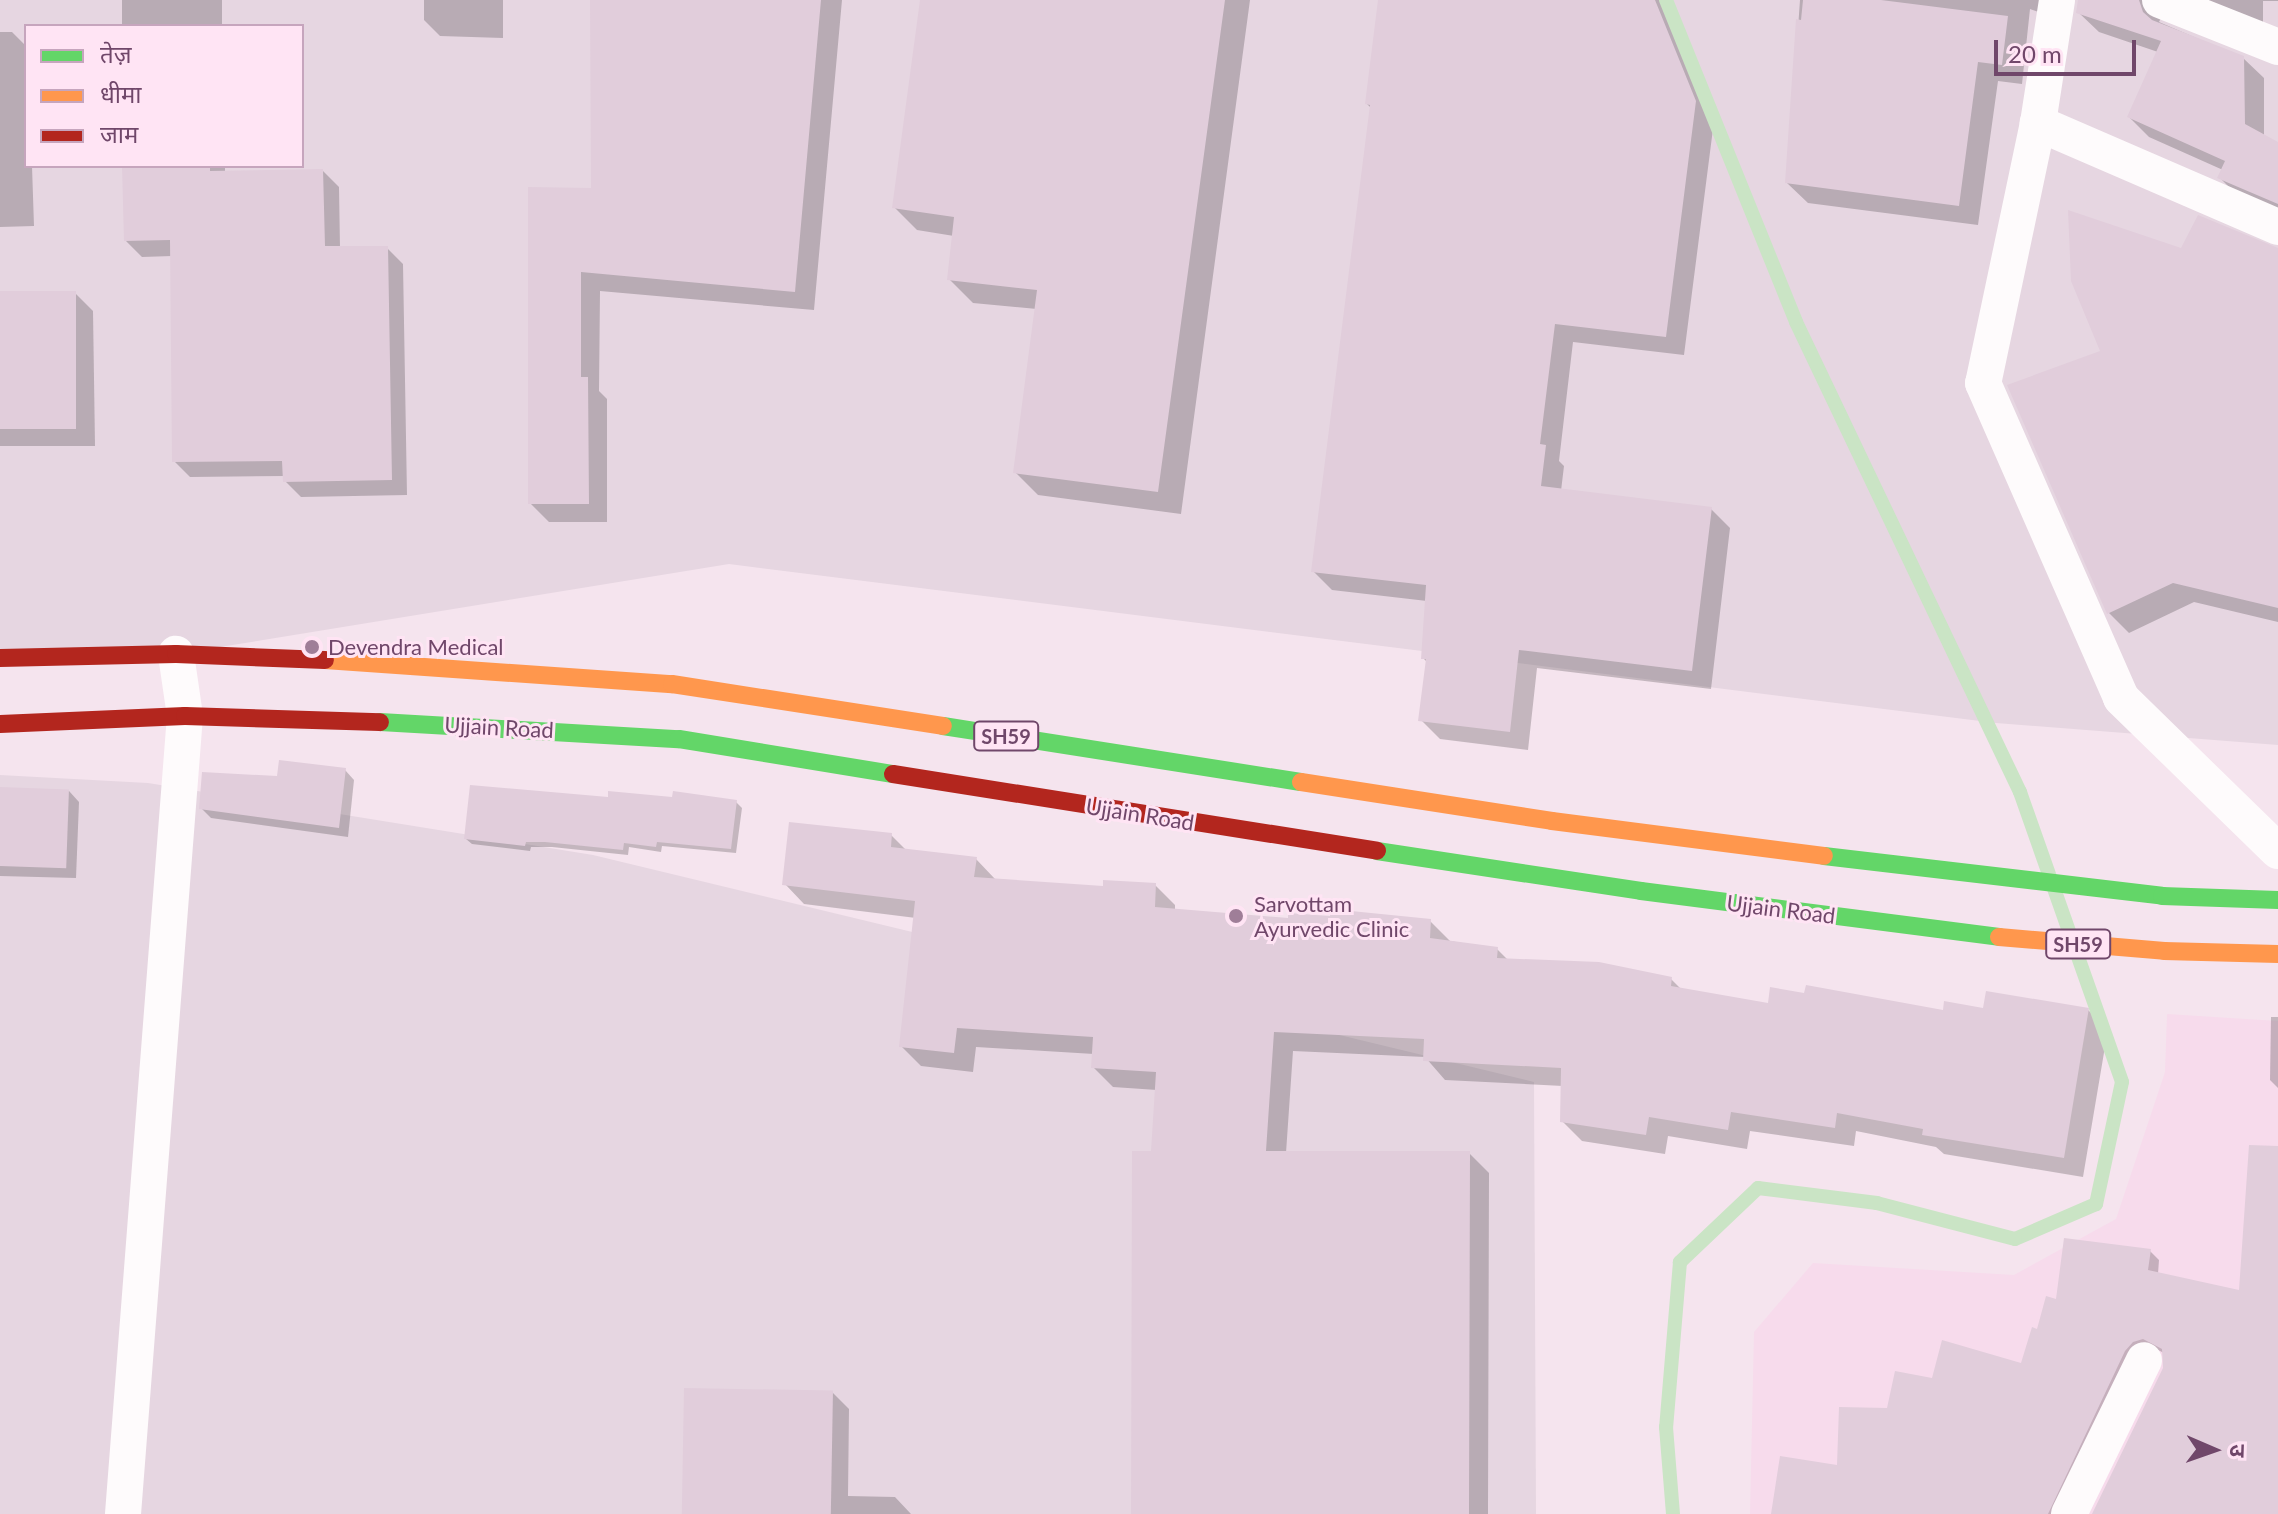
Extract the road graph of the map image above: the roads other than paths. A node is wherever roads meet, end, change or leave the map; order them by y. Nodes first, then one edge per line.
1 (2057, 0) edge
2 (2160, 0) edge
3 (2278, 47) edge
4 (2038, 123) junction
5 (2278, 227) edge
6 (176, 654) junction
7 (0, 658) edge
8 (185, 716) junction
9 (0, 724) edge
10 (2278, 851) edge
11 (2278, 900) edge
12 (2278, 954) edge
13 (2144, 1360) dead end
14 (123, 1514) edge
15 (2069, 1514) edge

1 - 4 street
2 - 3 street
4 - 5 street
4 - 10 street
6 - 7 main road, SH59
6 - 8 street
6 - 11 main road, SH59
8 - 9 main road, Ujjain Road / SH59
8 - 12 main road, Ujjain Road / SH59
8 - 14 street
13 - 15 street

